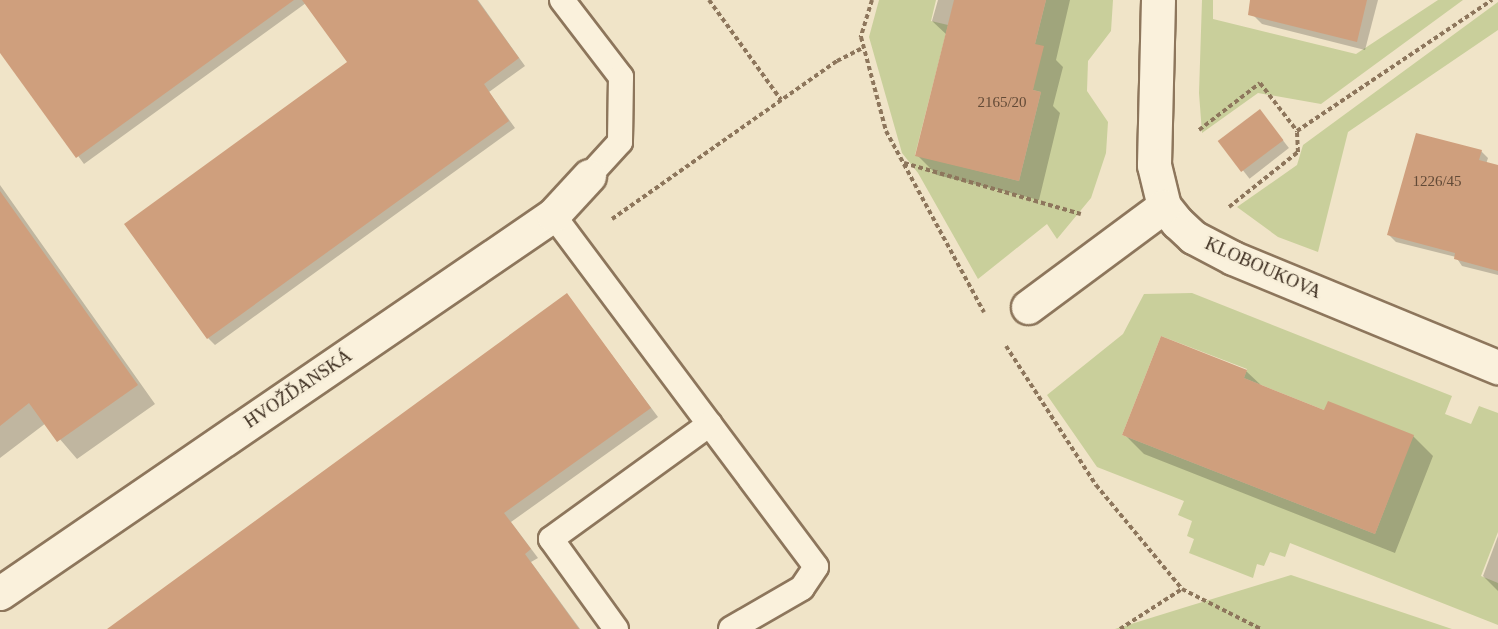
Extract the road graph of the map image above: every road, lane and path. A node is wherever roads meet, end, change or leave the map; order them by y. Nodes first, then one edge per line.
1 (562, 0) edge
2 (709, 0) edge
3 (872, 0) edge
4 (1158, 0) edge
5 (1492, 0) edge
6 (864, 47) junction
7 (781, 100) junction
8 (1297, 130) junction
9 (903, 162) junction
10 (1154, 165) junction
11 (589, 176) joint
12 (1164, 206) junction
13 (553, 214) junction
14 (1077, 214) dead end
15 (1193, 237) junction
16 (576, 244) junction
17 (1028, 307) joint
18 (996, 330) junction
19 (1498, 367) edge
20 (710, 424) junction
21 (1182, 589) junction
22 (0, 593) edge
23 (616, 629) edge
24 (731, 629) edge
25 (1119, 629) edge
26 (1261, 629) edge

1 - 11 lane
2 - 7 path
3 - 6 path
4 - 10 street, KLOBOUKOVA
5 - 8 path
6 - 7 path
6 - 9 path
7 - 16 path
8 - 10 path
8 - 15 path
9 - 14 path
9 - 18 path
10 - 12 street, KLOBOUKOVA
11 - 13 street, HVOŽĎANSKÁ
12 - 15 street, KLOBOUKOVA
12 - 17 street
13 - 16 lane
13 - 22 street, HVOŽĎANSKÁ
15 - 19 street, KLOBOUKOVA
16 - 20 lane
17 - 18 path
18 - 21 path
20 - 23 lane
20 - 24 lane
21 - 25 path
21 - 26 path

